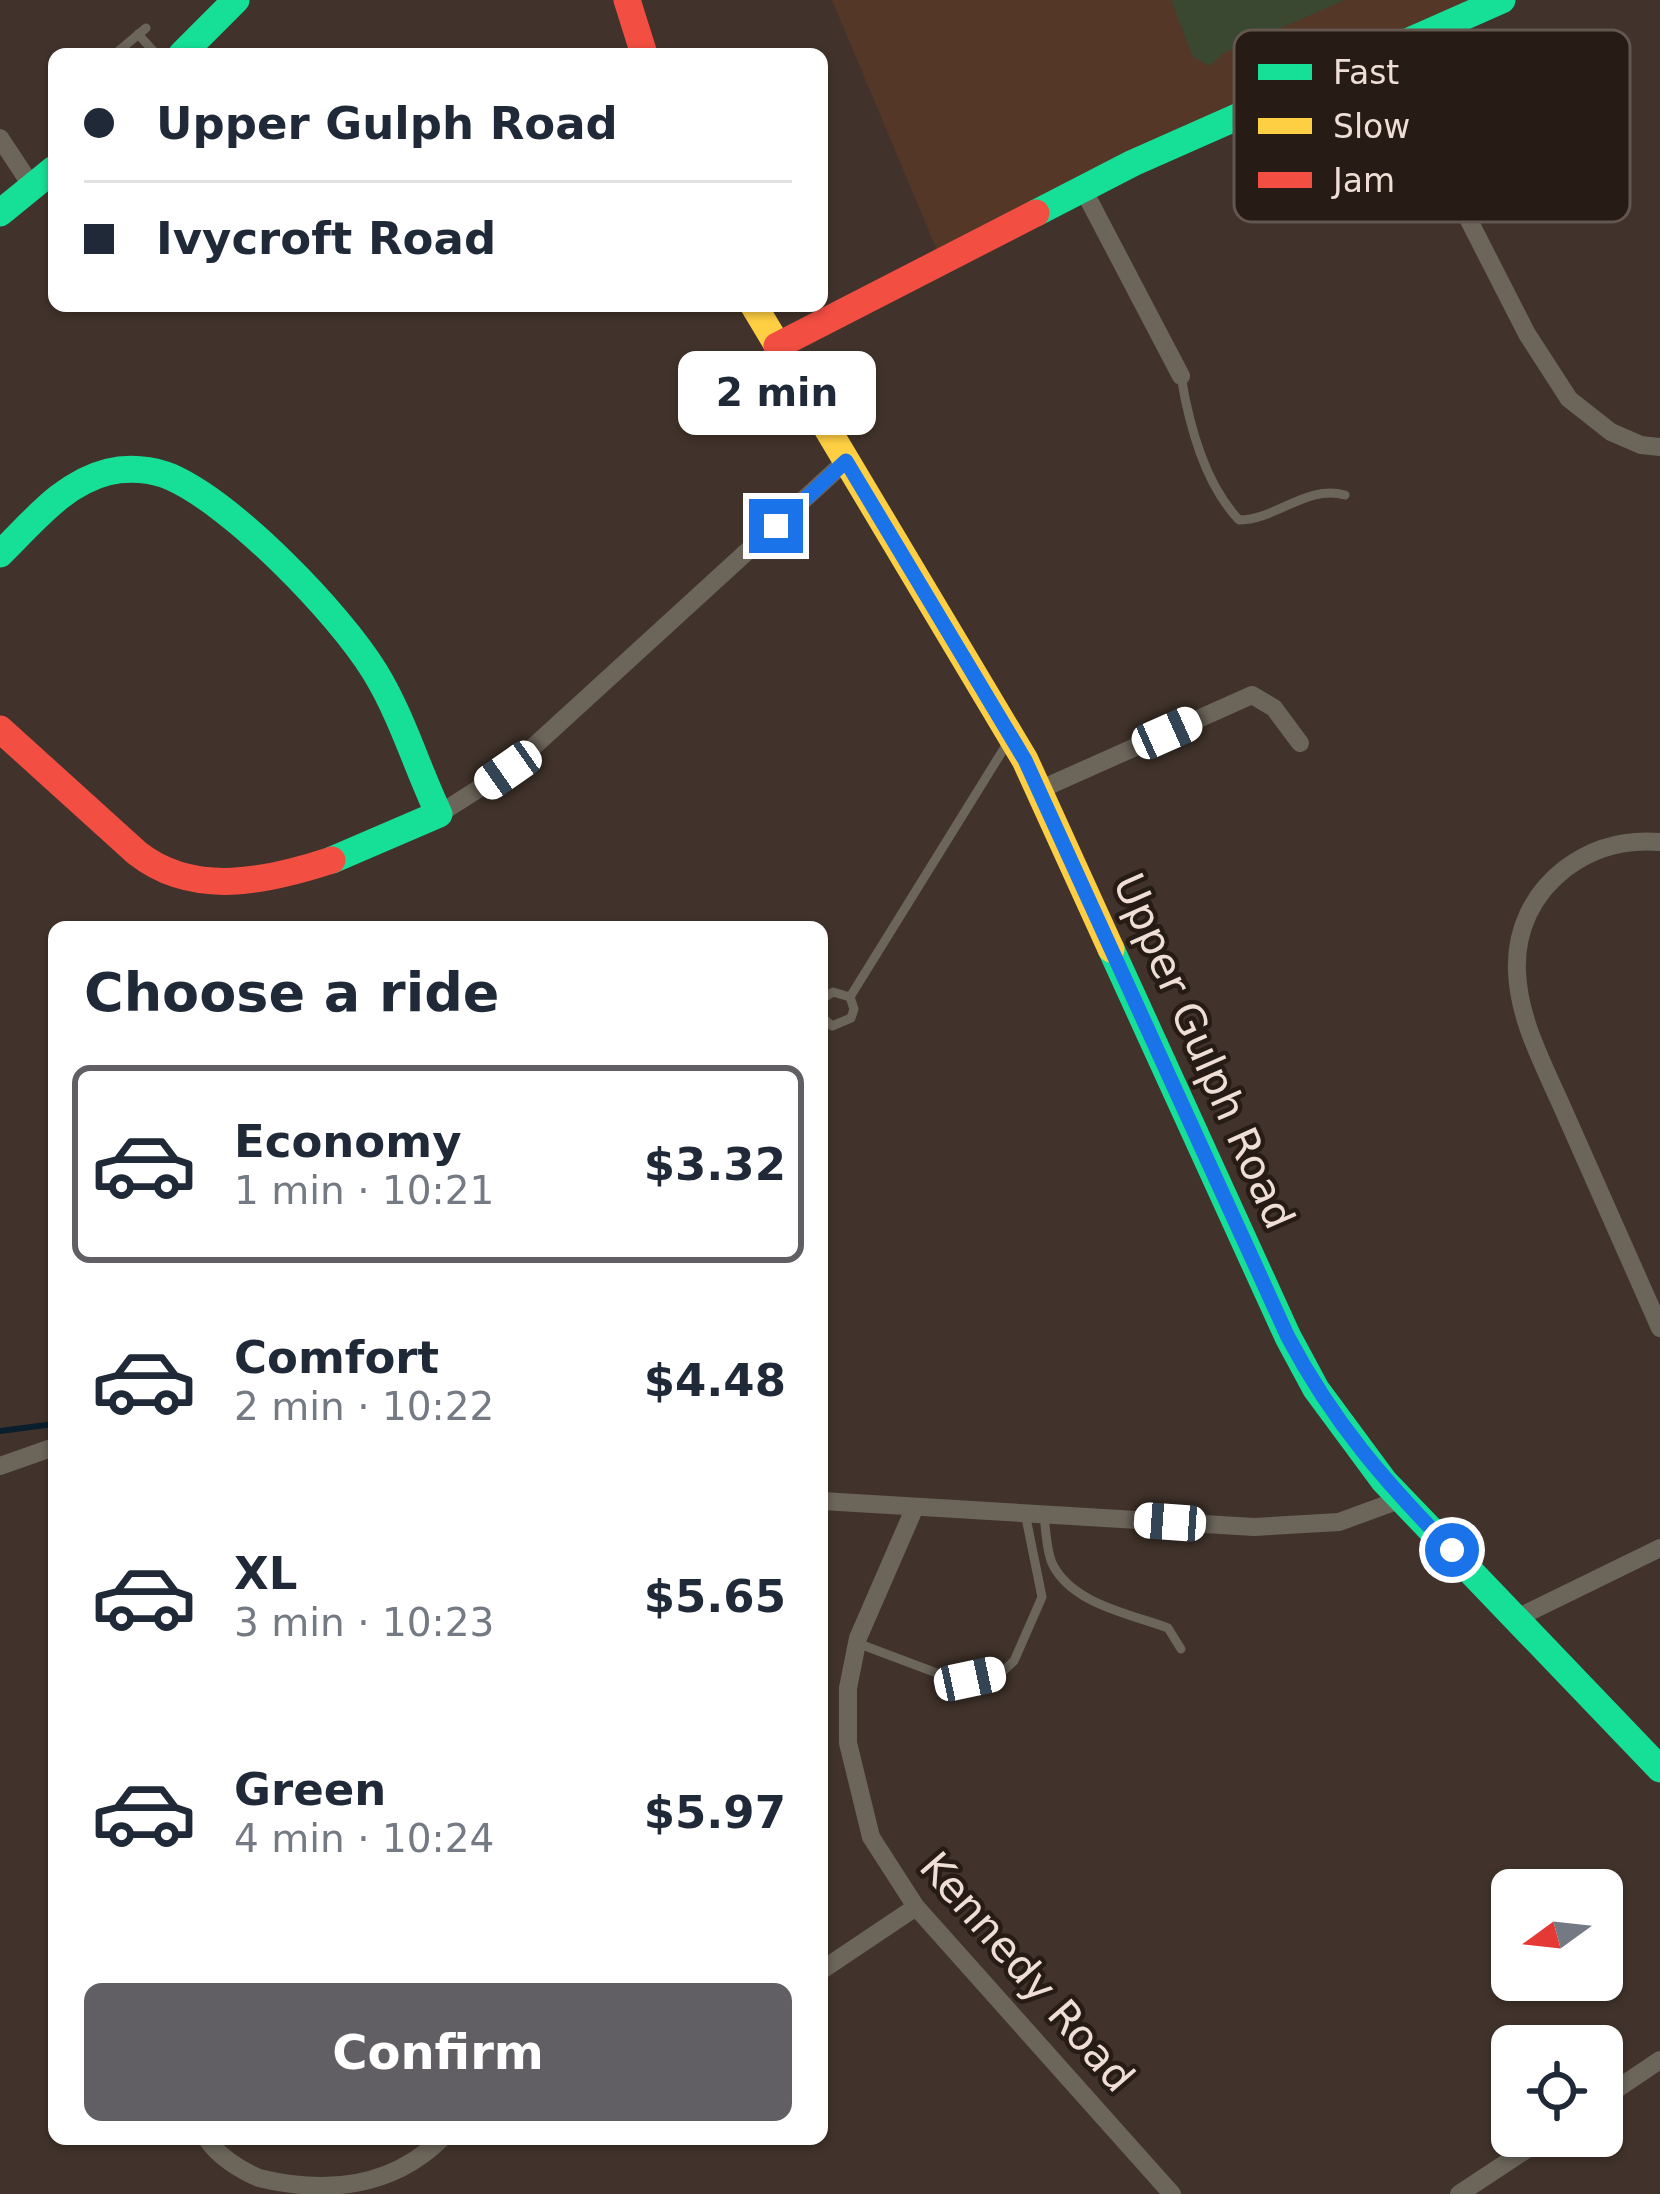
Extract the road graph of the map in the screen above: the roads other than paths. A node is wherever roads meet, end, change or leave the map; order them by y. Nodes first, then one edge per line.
1 (236, 0) edge
2 (627, 0) edge
3 (1502, 0) edge
4 (1433, 30) edge
5 (122, 48) edge
6 (152, 48) edge
7 (188, 48) edge
8 (642, 48) edge
9 (1234, 120) edge
10 (0, 138) edge
11 (48, 174) edge
12 (33, 188) junction
13 (1082, 190) junction
14 (0, 213) edge
15 (1470, 222) edge
16 (757, 312) edge
17 (777, 346) junction
18 (1181, 376) joint
19 (1660, 447) edge
20 (846, 461) junction
21 (1345, 495) dead end
22 (0, 554) edge
23 (0, 729) edge
24 (1011, 737) junction
25 (1300, 743) dead end
26 (1039, 790) junction
27 (439, 814) junction
28 (1660, 842) edge
29 (828, 996) edge
30 (850, 997) junction
31 (828, 1022) edge
32 (1660, 1328) edge
33 (48, 1449) edge
34 (0, 1466) edge
35 (1402, 1499) junction
36 (828, 1501) edge
37 (915, 1507) junction
38 (1034, 1514) junction
39 (1660, 1548) edge
40 (1517, 1618) junction
41 (857, 1642) junction
42 (1181, 1649) dead end
43 (1660, 1769) edge
44 (916, 1907) junction
45 (828, 1966) edge
46 (1660, 2060) edge
47 (1623, 2085) edge
48 (211, 2145) edge
49 (433, 2145) edge
50 (1515, 2157) edge
51 (1172, 2194) edge
52 (1460, 2194) edge

1 - 7 street
2 - 8 street
3 - 4 street
5 - 6 lane
9 - 13 street
10 - 12 street
11 - 12 street
12 - 14 street
13 - 17 street
13 - 18 street
15 - 19 street
16 - 17 street, Upper Gulph Road
17 - 20 street, Upper Gulph Road
18 - 21 lane
20 - 24 street, Upper Gulph Road
20 - 27 street
22 - 27 street
23 - 27 street
24 - 26 street, Upper Gulph Road
24 - 30 lane
25 - 26 street
26 - 35 street, Upper Gulph Road
28 - 32 street
29 - 30 lane
30 - 31 lane
33 - 34 street
35 - 38 street
35 - 40 street, Upper Gulph Road
36 - 37 street
37 - 38 street
37 - 41 street, Kennedy Road
38 - 41 lane
38 - 42 lane
39 - 40 street
40 - 43 street, Upper Gulph Road
41 - 44 street, Kennedy Road
44 - 45 street
44 - 51 street, Kennedy Road
46 - 47 street
48 - 49 street
50 - 52 street

